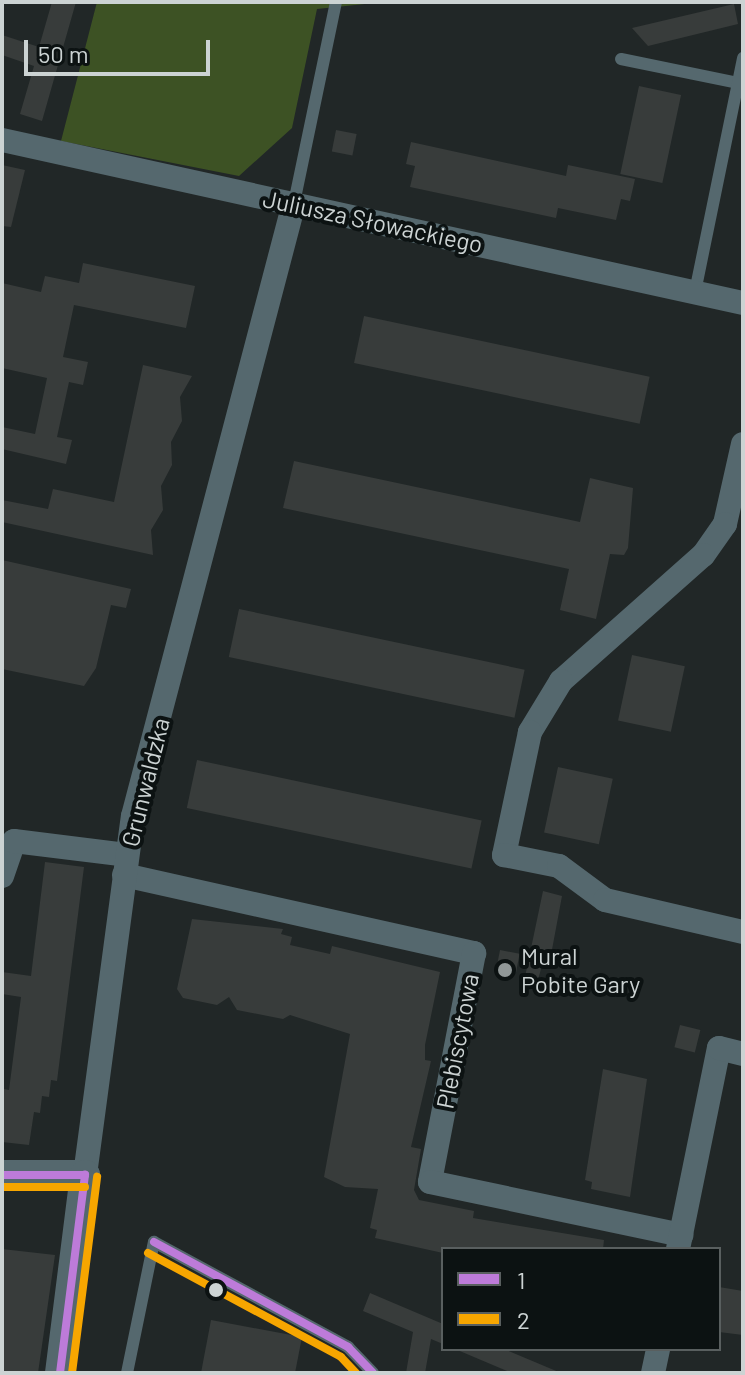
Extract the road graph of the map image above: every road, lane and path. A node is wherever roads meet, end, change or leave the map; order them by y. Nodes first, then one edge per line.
1 (336, 2) edge
2 (743, 58) edge
3 (621, 59) dead end
4 (738, 83) junction
5 (2, 140) edge
6 (294, 203) junction
7 (695, 292) junction
8 (742, 299) edge
9 (743, 444) edge
10 (125, 865) junction
11 (2, 876) edge
12 (743, 932) edge
13 (743, 1054) edge
14 (2, 1175) edge
15 (85, 1175) junction
16 (680, 1242) edge
17 (658, 1351) edge
18 (60, 1373) edge
19 (127, 1373) edge
20 (373, 1373) edge
21 (653, 1373) edge

1 - 6 lane
2 - 4 lane
3 - 4 lane
4 - 7 lane
5 - 6 street, Juliusza Słowackiego
6 - 7 street, Juliusza Słowackiego
6 - 10 street, Grunwaldzka
7 - 8 street, Juliusza Słowackiego
9 - 12 street
10 - 11 street
10 - 15 street, Grunwaldzka
10 - 16 street, Plebiscytowa
13 - 16 street, Plebiscytowa
14 - 15 street
15 - 18 street, Grunwaldzka
17 - 21 street
19 - 20 lane

